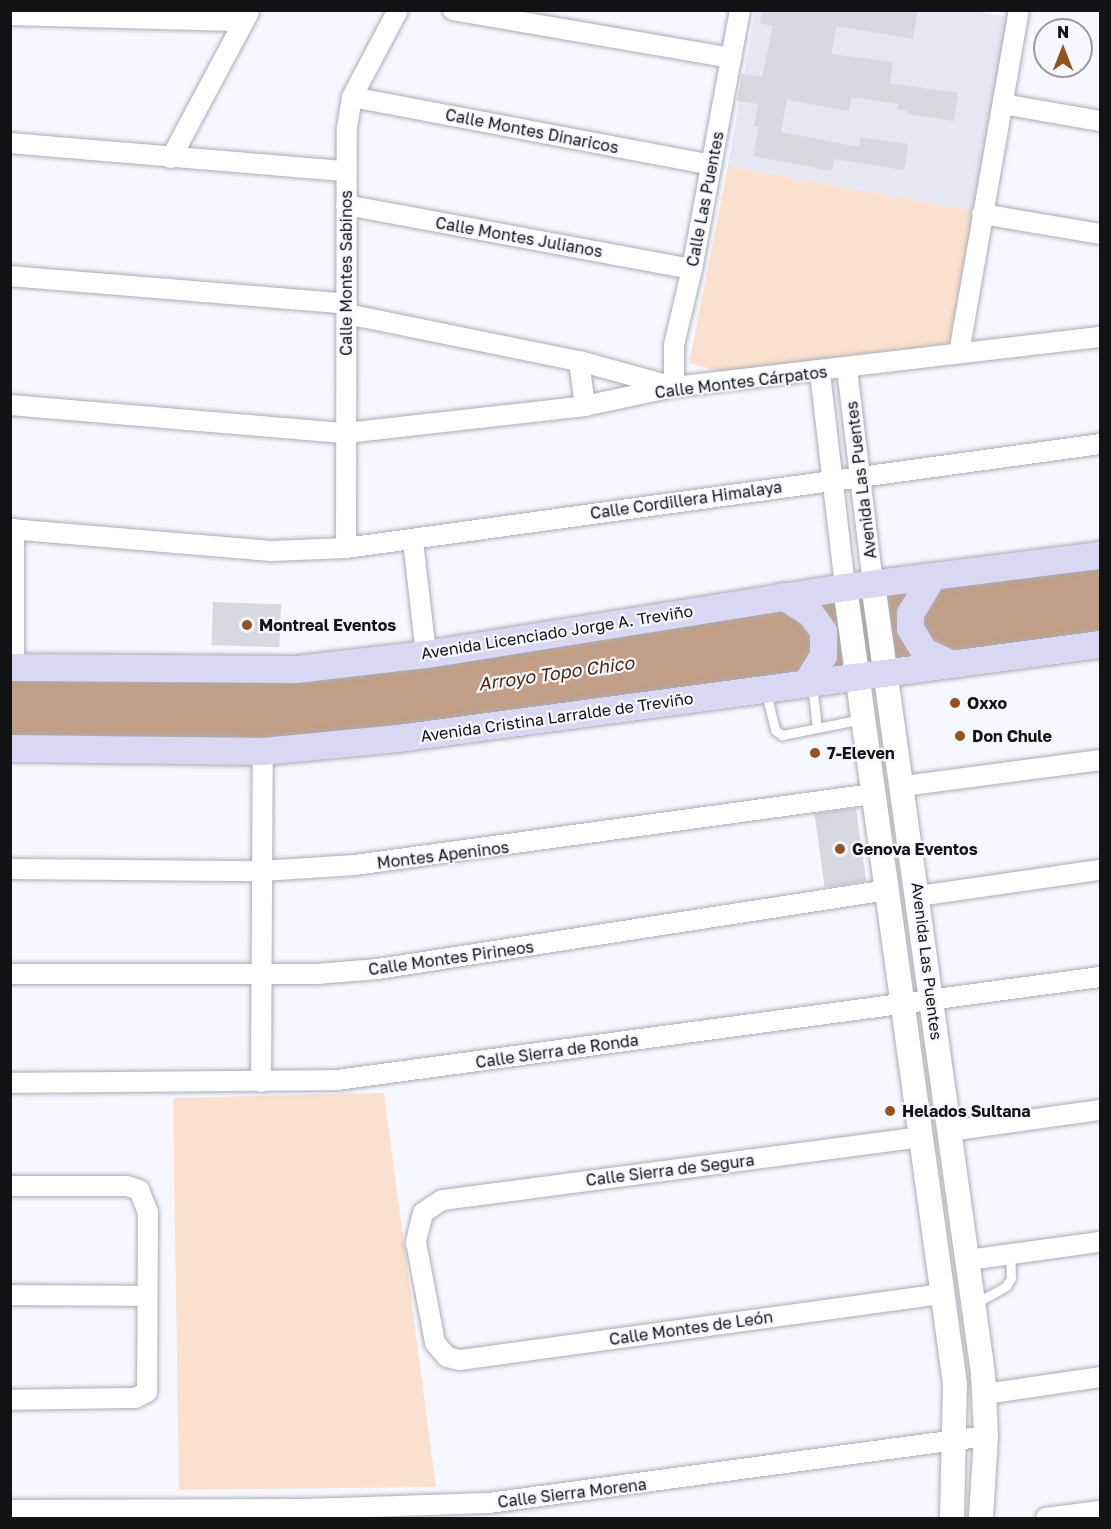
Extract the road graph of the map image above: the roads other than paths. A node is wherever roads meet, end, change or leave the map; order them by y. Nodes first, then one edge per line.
1 (398, 10) edge
2 (453, 10) edge
3 (740, 10) edge
4 (1019, 10) edge
5 (10, 15) edge
6 (246, 16) edge
7 (731, 58) junction
8 (352, 97) junction
9 (1003, 104) junction
10 (1101, 121) edge
11 (10, 143) edge
12 (171, 158) junction
13 (711, 165) junction
14 (345, 171) junction
15 (346, 205) junction
16 (982, 214) junction
17 (1101, 234) edge
18 (692, 269) junction
19 (10, 276) edge
20 (347, 309) junction
21 (1101, 337) edge
22 (959, 353) junction
23 (579, 361) junction
24 (847, 369) junction
25 (820, 373) junction
26 (674, 387) junction
27 (10, 405) edge
28 (585, 406) junction
29 (346, 433) junction
30 (1101, 444) edge
31 (861, 474) junction
32 (833, 478) junction
33 (12, 529) edge
34 (413, 540) junction
35 (346, 548) junction
36 (1101, 555) edge
37 (932, 577) junction
38 (874, 594) junction
39 (783, 596) junction
40 (846, 597) junction
41 (1101, 644) edge
42 (426, 654) junction
43 (942, 661) junction
44 (12, 667) edge
45 (886, 668) junction
46 (856, 672) junction
47 (811, 679) junction
48 (765, 688) junction
49 (862, 718) junction
50 (817, 728) junction
51 (10, 748) edge
52 (263, 751) junction
53 (1101, 760) edge
54 (903, 786) junction
55 (872, 794) junction
56 (10, 869) edge
57 (1101, 870) edge
58 (262, 871) junction
59 (888, 890) junction
60 (919, 896) junction
61 (10, 974) edge
62 (261, 974) junction
63 (1101, 977) edge
64 (932, 998) junction
65 (903, 1002) junction
66 (261, 1082) junction
67 (10, 1083) edge
68 (1101, 1110) edge
69 (950, 1131) junction
70 (922, 1137) junction
71 (10, 1186) edge
72 (1101, 1242) edge
73 (1010, 1255) junction
74 (968, 1260) junction
75 (944, 1294) junction
76 (10, 1295) edge
77 (147, 1296) junction
78 (974, 1304) junction
79 (440, 1352) joint
80 (1101, 1377) edge
81 (985, 1394) junction
82 (10, 1400) edge
83 (986, 1436) junction
84 (957, 1440) junction
85 (10, 1510) edge
86 (1101, 1511) edge
87 (307, 1514) edge
88 (952, 1518) edge
89 (981, 1518) edge
90 (1046, 1518) edge

1 - 8 street, Calle Montes Sabinos
2 - 7 street
3 - 7 street, Calle Las Puentes
4 - 9 street
5 - 6 street
6 - 12 street
7 - 13 street, Calle Las Puentes
8 - 13 street, Calle Montes Dinaricos
8 - 14 street, Calle Montes Sabinos
9 - 10 street
9 - 16 street
11 - 12 street
12 - 14 street
13 - 18 street, Calle Las Puentes
14 - 15 street, Calle Montes Sabinos
15 - 18 street, Calle Montes Julianos
15 - 20 street, Calle Montes Sabinos
16 - 17 street
16 - 22 street
18 - 26 street, Calle Las Puentes
19 - 20 street
20 - 23 street
20 - 29 street, Calle Montes Sabinos
21 - 22 street, Calle Montes Cárpatos
22 - 24 street, Calle Montes Cárpatos
23 - 26 street
23 - 28 street
24 - 25 street, Calle Montes Cárpatos
24 - 31 street, Avenida Las Puentes
25 - 26 street, Calle Montes Cárpatos
25 - 32 street, Avenida Las Puentes
26 - 28 street, Calle Montes Cárpatos
27 - 29 street, Calle Montes Cárpatos
28 - 29 street, Calle Montes Cárpatos
29 - 35 street, Calle Montes Sabinos
30 - 31 street, Calle Cordillera Himalaya
31 - 32 street, Calle Cordillera Himalaya
31 - 38 street, Avenida Las Puentes
32 - 34 street, Calle Cordillera Himalaya
32 - 40 street, Avenida Las Puentes
33 - 35 street, Calle Cordillera Himalaya
33 - 44 street
34 - 35 street, Calle Cordillera Himalaya
34 - 42 street
36 - 37 main road, Avenida Licenciado Jorge A. Treviño
37 - 38 main road, Avenida Licenciado Jorge A. Treviño
37 - 43 main road
38 - 40 main road, Avenida Licenciado Jorge A. Treviño
38 - 45 street, Avenida Las Puentes
39 - 40 main road, Avenida Licenciado Jorge A. Treviño
39 - 42 main road, Avenida Licenciado Jorge A. Treviño
39 - 47 main road
40 - 46 street, Avenida Las Puentes
41 - 43 main road, Avenida Cristina Larralde de Treviño
42 - 44 main road, Avenida Licenciado Jorge A. Treviño
43 - 45 main road, Avenida Cristina Larralde de Treviño
45 - 46 main road, Avenida Cristina Larralde de Treviño
45 - 54 street, Avenida Las Puentes
46 - 47 main road, Avenida Cristina Larralde de Treviño
46 - 49 street, Avenida Las Puentes
47 - 48 main road, Avenida Cristina Larralde de Treviño
47 - 50 lane
48 - 50 lane
48 - 52 main road, Avenida Cristina Larralde de Treviño
49 - 50 lane
49 - 55 street, Avenida Las Puentes
51 - 52 main road, Avenida Cristina Larralde de Treviño
52 - 58 street
53 - 54 street
54 - 60 street, Avenida Las Puentes
55 - 58 street, Montes Apeninos
55 - 59 street, Avenida Las Puentes
56 - 58 street, Montes Apeninos
57 - 60 street
58 - 62 street
59 - 62 street, Calle Montes Pirineos
59 - 65 street, Avenida Las Puentes
60 - 64 street, Avenida Las Puentes
61 - 62 street, Calle Montes Pirineos
62 - 66 street
63 - 64 street, Calle Sierra de Ronda
64 - 65 street, Calle Sierra de Ronda
64 - 69 street, Avenida Las Puentes
65 - 66 street, Calle Sierra de Ronda
65 - 70 street, Avenida Las Puentes
66 - 67 street, Calle Sierra de Ronda
68 - 69 street
69 - 74 street, Avenida Las Puentes
70 - 75 street, Avenida Las Puentes
70 - 79 street, Calle Sierra de Segura
71 - 77 street
72 - 73 street
73 - 74 street
73 - 78 lane
74 - 78 street, Avenida Las Puentes
75 - 79 street, Calle Montes de León
75 - 84 street, Avenida Las Puentes
76 - 77 street
77 - 82 street
78 - 81 street, Avenida Las Puentes
80 - 81 street
81 - 83 street, Avenida Las Puentes
83 - 84 street, Calle Sierra Morena
83 - 89 street, Avenida Las Puentes
84 - 87 street, Calle Sierra Morena
84 - 88 street, Avenida Las Puentes
85 - 87 street, Calle Sierra Morena
86 - 90 street

